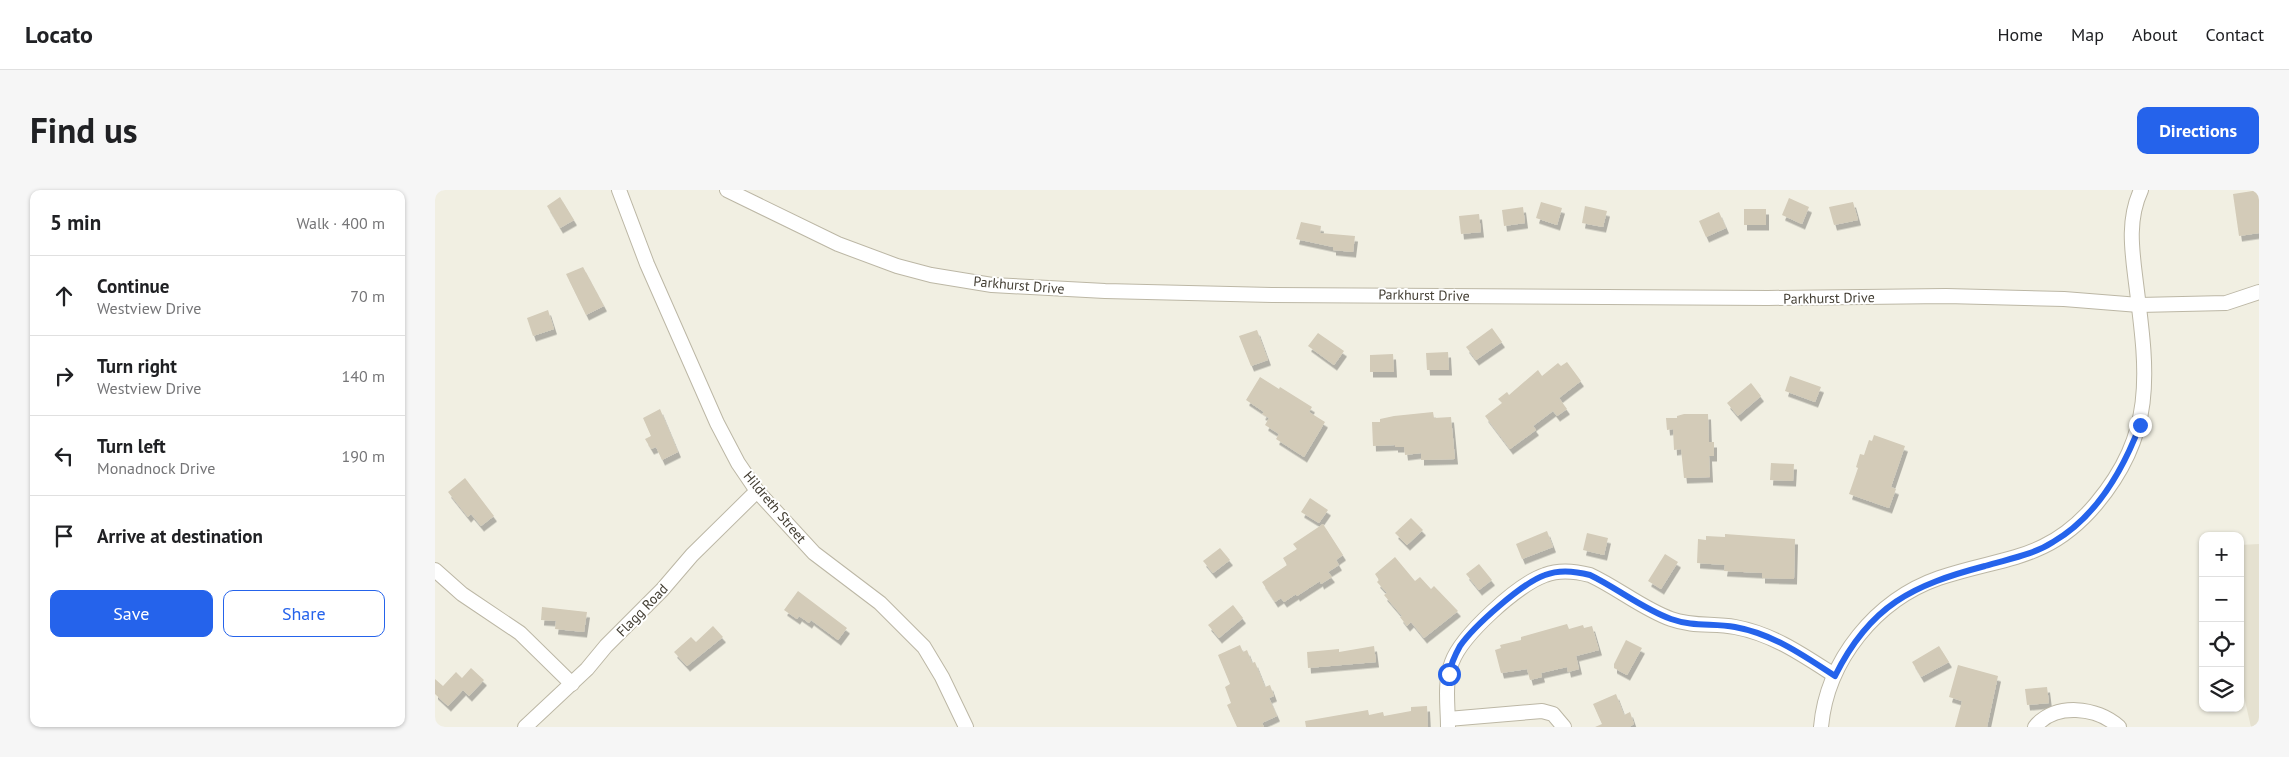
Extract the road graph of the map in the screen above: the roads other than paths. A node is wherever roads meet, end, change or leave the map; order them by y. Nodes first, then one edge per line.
1 (620, 190) edge
2 (727, 190) edge
3 (2141, 190) edge
4 (2259, 292) edge
5 (2139, 305) junction
6 (757, 491) junction
7 (435, 570) edge
8 (1835, 676) junction
9 (572, 684) junction
10 (1448, 723) edge
11 (525, 727) edge
12 (966, 727) edge
13 (1564, 727) edge
14 (1821, 727) edge
15 (2035, 727) edge
16 (2119, 727) edge

1 - 6 street, Hildreth Street
2 - 5 street, Parkhurst Drive
3 - 5 street
4 - 5 street, Parkhurst Drive
5 - 8 street
6 - 9 street, Flagg Road
6 - 12 street, Hildreth Street
7 - 9 street
8 - 10 street
8 - 14 street
9 - 11 street, Flagg Road
10 - 13 street
15 - 16 street

